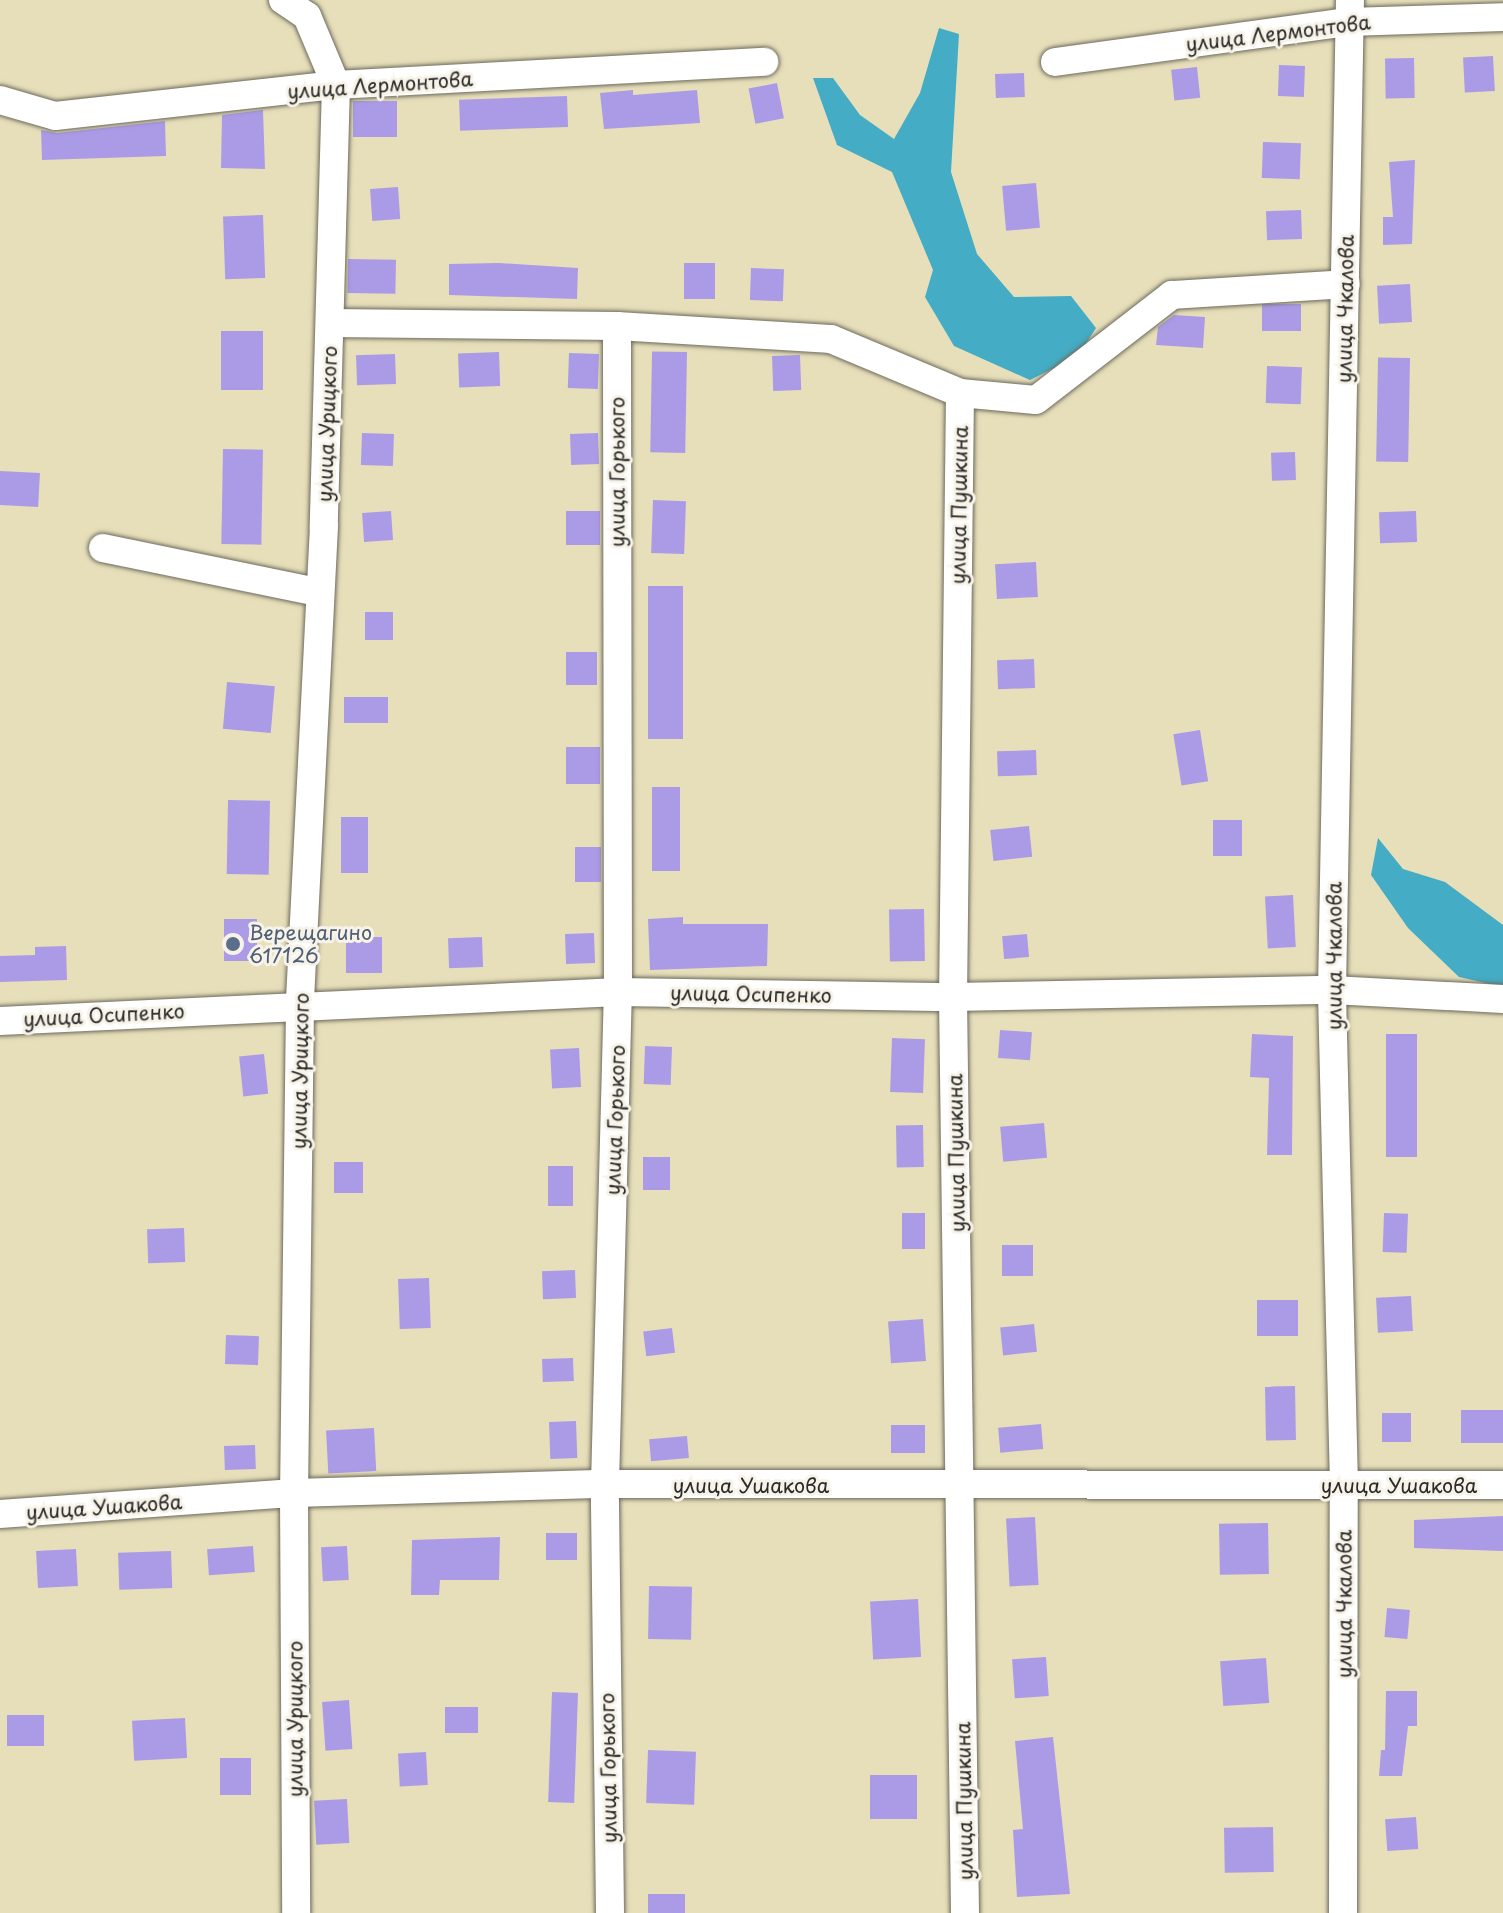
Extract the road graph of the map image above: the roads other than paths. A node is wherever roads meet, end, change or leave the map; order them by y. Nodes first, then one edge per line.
1 (283, 0) edge
2 (1349, 11) edge
3 (1503, 17) edge
4 (764, 62) dead end
5 (1055, 62) dead end
6 (336, 85) junction
7 (0, 100) edge
8 (1346, 284) junction
9 (330, 323) junction
10 (617, 326) junction
11 (960, 393) junction
12 (103, 548) dead end
13 (318, 592) junction
14 (1332, 990) junction
15 (618, 992) junction
16 (953, 997) junction
17 (1503, 999) edge
18 (300, 1005) junction
19 (0, 1021) edge
20 (605, 1484) junction
21 (1344, 1485) junction
22 (1503, 1485) edge
23 (960, 1487) junction
24 (294, 1493) junction
25 (0, 1514) edge
26 (296, 1913) edge
27 (610, 1913) edge
28 (965, 1913) edge
29 (1343, 1913) edge

1 - 6 street
2 - 3 street, улица Лермонтова
2 - 5 street, улица Лермонтова
2 - 8 street, улица Чкалова
4 - 6 street, улица Лермонтова
6 - 7 street, улица Лермонтова
6 - 9 street, улица Урицкого
8 - 11 street
8 - 14 street, улица Чкалова
9 - 10 street
9 - 13 street, улица Урицкого
10 - 11 street
10 - 15 street, улица Горького
11 - 16 street, улица Пушкина
12 - 13 street
13 - 18 street, улица Урицкого
14 - 16 street, улица Осипенко
14 - 17 street, улица Осипенко
14 - 21 street, улица Чкалова
15 - 16 street, улица Осипенко
15 - 18 street, улица Осипенко
15 - 20 street, улица Горького
16 - 23 street, улица Пушкина
18 - 19 street, улица Осипенко
18 - 24 street, улица Урицкого
20 - 23 street, улица Ушакова
20 - 24 street, улица Ушакова
20 - 27 street, улица Горького
21 - 22 street, улица Ушакова
21 - 23 street, улица Ушакова
21 - 29 street, улица Чкалова
23 - 28 street, улица Пушкина
24 - 25 street, улица Ушакова
24 - 26 street, улица Урицкого

